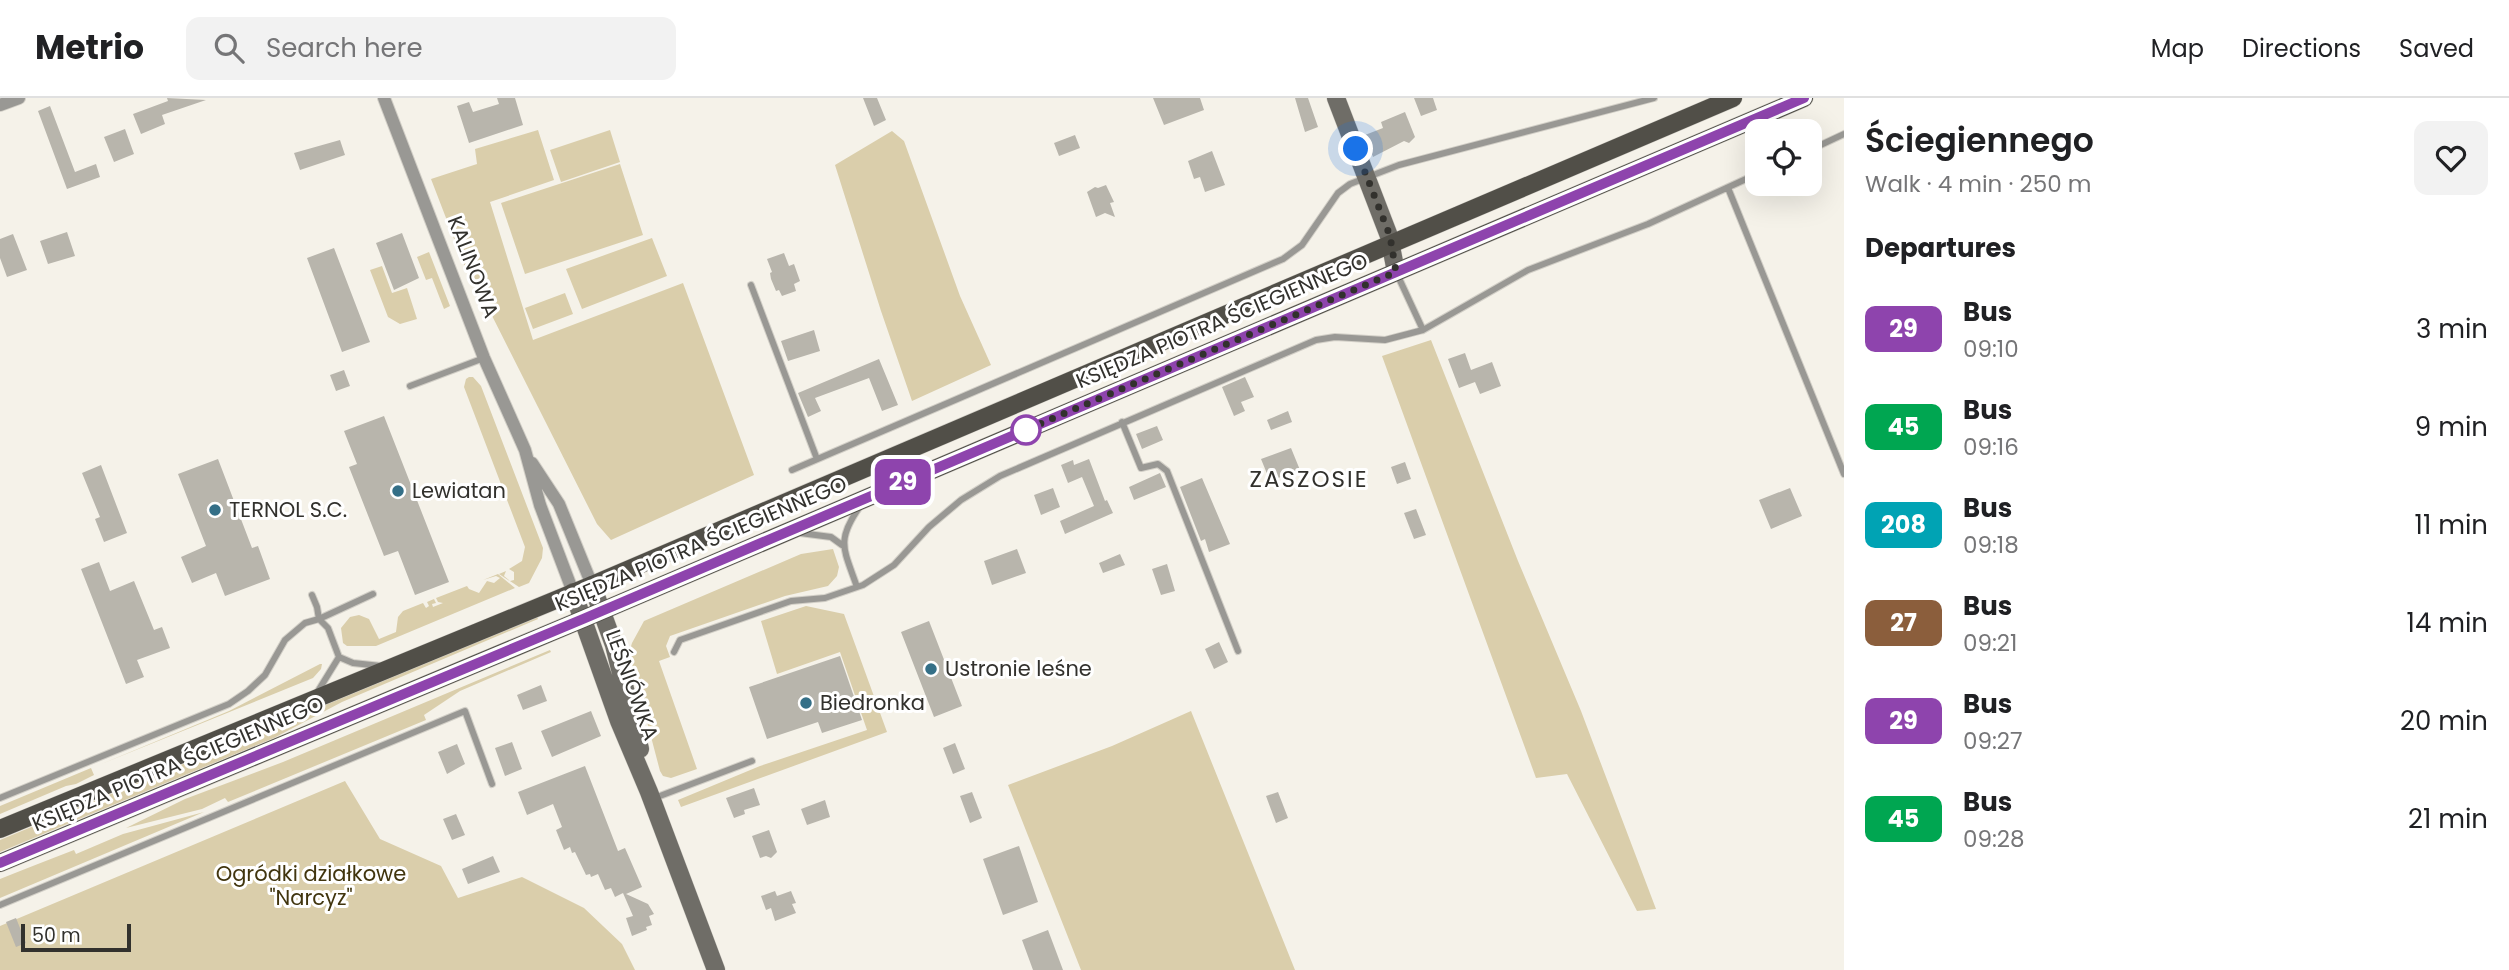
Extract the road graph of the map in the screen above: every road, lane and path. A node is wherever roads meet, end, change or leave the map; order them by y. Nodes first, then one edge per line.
1 (19, 98) edge
2 (384, 98) edge
3 (1336, 98) edge
4 (1654, 98) edge
5 (1733, 98) edge
6 (1804, 98) edge
7 (0, 105) edge
8 (1844, 134) edge
9 (1822, 144) edge
10 (1367, 177) junction
11 (1745, 180) edge
12 (1728, 188) junction
13 (1392, 244) junction
14 (1396, 272) junction
15 (751, 285) dead end
16 (1423, 330) junction
17 (484, 358) junction
18 (410, 386) dead end
19 (1122, 422) junction
20 (524, 450) junction
21 (817, 459) junction
22 (792, 470) dead end
23 (1844, 474) edge
24 (866, 498) junction
25 (780, 535) junction
26 (842, 545) junction
27 (592, 584) junction
28 (858, 587) junction
29 (573, 592) junction
30 (373, 594) dead end
31 (312, 595) dead end
32 (602, 611) junction
33 (319, 619) junction
34 (583, 619) junction
35 (1238, 651) dead end
36 (674, 652) dead end
37 (339, 657) junction
38 (392, 668) junction
39 (307, 702) junction
40 (752, 761) dead end
41 (492, 784) dead end
42 (650, 796) junction
43 (0, 798) edge
44 (0, 829) edge
45 (0, 863) edge
46 (0, 905) edge
47 (716, 970) edge

1 - 7 street
2 - 17 street, KALINOWA
3 - 10 street
4 - 10 lane
5 - 13 main road, KSIĘDZA PIOTRA ŚCIEGIENNEGO
6 - 14 main road, KSIĘDZA PIOTRA ŚCIEGIENNEGO
8 - 9 lane
10 - 13 street
10 - 21 lane
11 - 12 lane
12 - 16 lane
12 - 23 lane
13 - 14 street
13 - 27 main road, KSIĘDZA PIOTRA ŚCIEGIENNEGO
14 - 16 lane
14 - 24 main road, KSIĘDZA PIOTRA ŚCIEGIENNEGO
15 - 21 lane
16 - 19 lane
17 - 18 lane
17 - 20 street, KALINOWA
19 - 28 lane
19 - 35 lane
20 - 27 street, KALINOWA
20 - 29 street, KALINOWA
21 - 22 lane
24 - 25 main road, KSIĘDZA PIOTRA ŚCIEGIENNEGO
24 - 26 lane
25 - 26 lane
25 - 32 main road, KSIĘDZA PIOTRA ŚCIEGIENNEGO
26 - 28 lane
27 - 29 main road, KSIĘDZA PIOTRA ŚCIEGIENNEGO
27 - 32 street, KALINOWA
28 - 36 lane
29 - 34 street, LEŚNIÓWKA
29 - 38 main road, KSIĘDZA PIOTRA ŚCIEGIENNEGO
30 - 33 lane
31 - 33 lane
32 - 34 main road, KSIĘDZA PIOTRA ŚCIEGIENNEGO
32 - 42 street, LEŚNIÓWKA
33 - 37 lane
33 - 43 lane
34 - 42 street, LEŚNIÓWKA
34 - 45 main road, KSIĘDZA PIOTRA ŚCIEGIENNEGO
37 - 38 lane
37 - 39 lane
38 - 39 main road, KSIĘDZA PIOTRA ŚCIEGIENNEGO
39 - 44 main road, KSIĘDZA PIOTRA ŚCIEGIENNEGO
40 - 42 lane
41 - 46 lane
42 - 47 street, LEŚNIÓWKA

